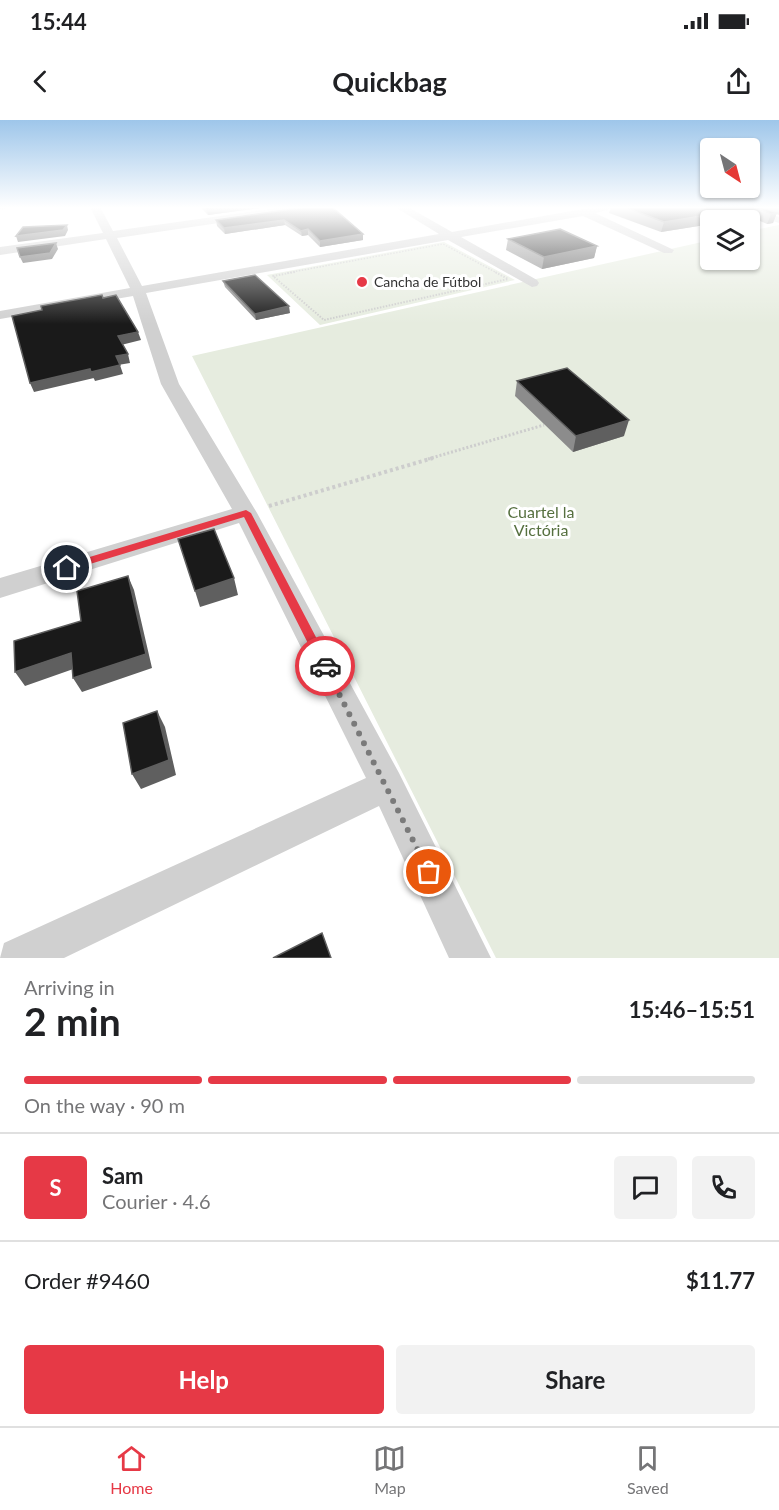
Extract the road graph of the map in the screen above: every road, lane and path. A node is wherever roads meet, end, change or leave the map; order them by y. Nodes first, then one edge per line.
1 (36, 246) edge
2 (114, 246) edge
3 (391, 246) edge
4 (432, 246) edge
5 (447, 246) edge
6 (466, 246) edge
7 (659, 246) edge
8 (668, 250) dead end
9 (0, 251) edge
10 (508, 279) joint
11 (532, 283) dead end
12 (138, 291) junction
13 (0, 315) edge
14 (544, 425) dead end
15 (246, 513) junction
16 (0, 588) edge
17 (387, 785) junction
18 (19, 958) edge
19 (470, 958) edge

1 - 9 street
2 - 12 street
3 - 12 street
4 - 10 path
5 - 10 path
6 - 11 street
7 - 8 street
12 - 13 street
12 - 15 street
14 - 15 path
15 - 16 street
15 - 17 street
17 - 18 street
17 - 19 street

